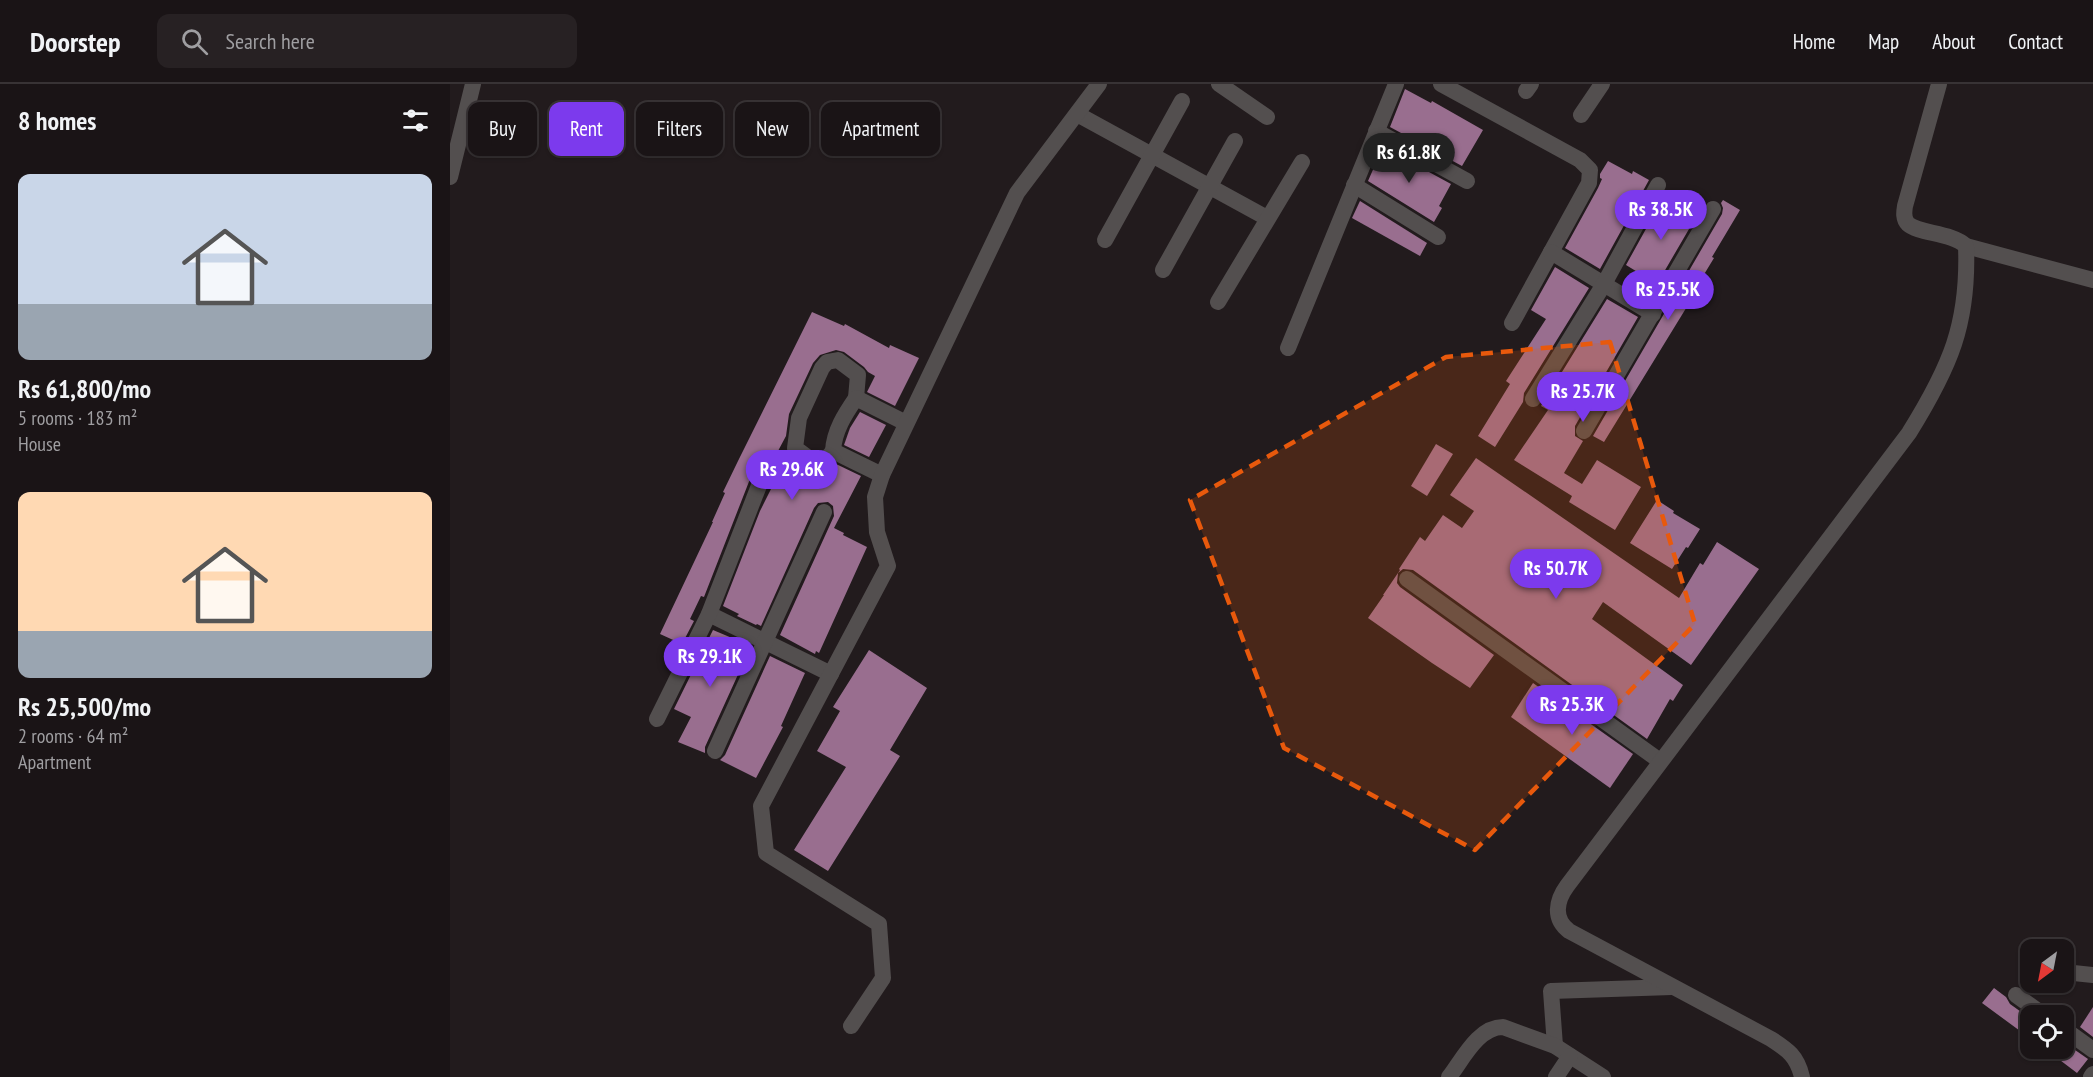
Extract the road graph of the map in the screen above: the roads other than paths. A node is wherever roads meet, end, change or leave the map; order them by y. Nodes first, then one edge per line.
1 (473, 84) edge
2 (1099, 84) edge
3 (1219, 84) edge
4 (1396, 84) edge
5 (1441, 84) edge
6 (1602, 84) edge
7 (1939, 84) edge
8 (1182, 101) dead end
9 (1077, 114) junction
10 (1581, 115) dead end
11 (1268, 117) dead end
12 (1376, 131) junction
13 (1235, 141) dead end
14 (1153, 155) junction
15 (1302, 162) dead end
16 (450, 177) edge
17 (1467, 181) dead end
18 (1354, 185) junction
19 (1658, 185) dead end
20 (1210, 187) junction
21 (1713, 209) dead end
22 (1267, 218) junction
23 (1438, 237) dead end
24 (1106, 240) dead end
25 (1966, 246) junction
26 (1551, 252) junction
27 (1163, 270) dead end
28 (2093, 280) edge
29 (1604, 284) junction
30 (1218, 302) dead end
31 (1653, 314) junction
32 (1512, 323) dead end
33 (1288, 348) dead end
34 (856, 398) junction
35 (1533, 399) dead end
36 (906, 423) junction
37 (1584, 431) dead end
38 (833, 451) junction
39 (882, 475) junction
40 (760, 483) dead end
41 (824, 512) dead end
42 (1407, 579) dead end
43 (709, 614) junction
44 (763, 642) junction
45 (831, 674) junction
46 (657, 719) dead end
47 (715, 751) dead end
48 (1660, 761) junction
49 (2074, 973) edge
50 (2093, 975) edge
51 (1673, 987) junction
52 (2016, 995) dead end
53 (2030, 1005) edge
54 (851, 1026) dead end
55 (2074, 1036) edge
56 (1555, 1046) junction
57 (2093, 1050) edge
58 (1570, 1056) junction
59 (1449, 1077) edge
60 (1556, 1077) edge
61 (1603, 1077) edge
62 (1802, 1077) edge

1 - 16 street
2 - 9 street
3 - 11 street
4 - 12 street
5 - 26 street
6 - 10 street
7 - 25 street
8 - 14 street
9 - 14 street
9 - 36 street
12 - 17 street
12 - 18 street
13 - 20 street
14 - 20 street
14 - 24 street
15 - 22 street
18 - 23 street
18 - 33 street
19 - 29 street
20 - 22 street
20 - 27 street
21 - 31 street
22 - 30 street
25 - 28 street
25 - 48 street
26 - 29 street
26 - 32 street
29 - 31 street
29 - 35 street
31 - 37 street
34 - 36 street
34 - 38 street
34 - 38 street
36 - 39 street
38 - 39 street
39 - 45 street
40 - 43 street
41 - 44 street
42 - 48 street
43 - 44 street
43 - 46 street
44 - 45 street
44 - 47 street
45 - 54 street
48 - 51 street
49 - 50 street
51 - 56 street
51 - 62 street
52 - 53 street
55 - 57 street
56 - 58 street
56 - 59 street
58 - 60 street
58 - 61 street

